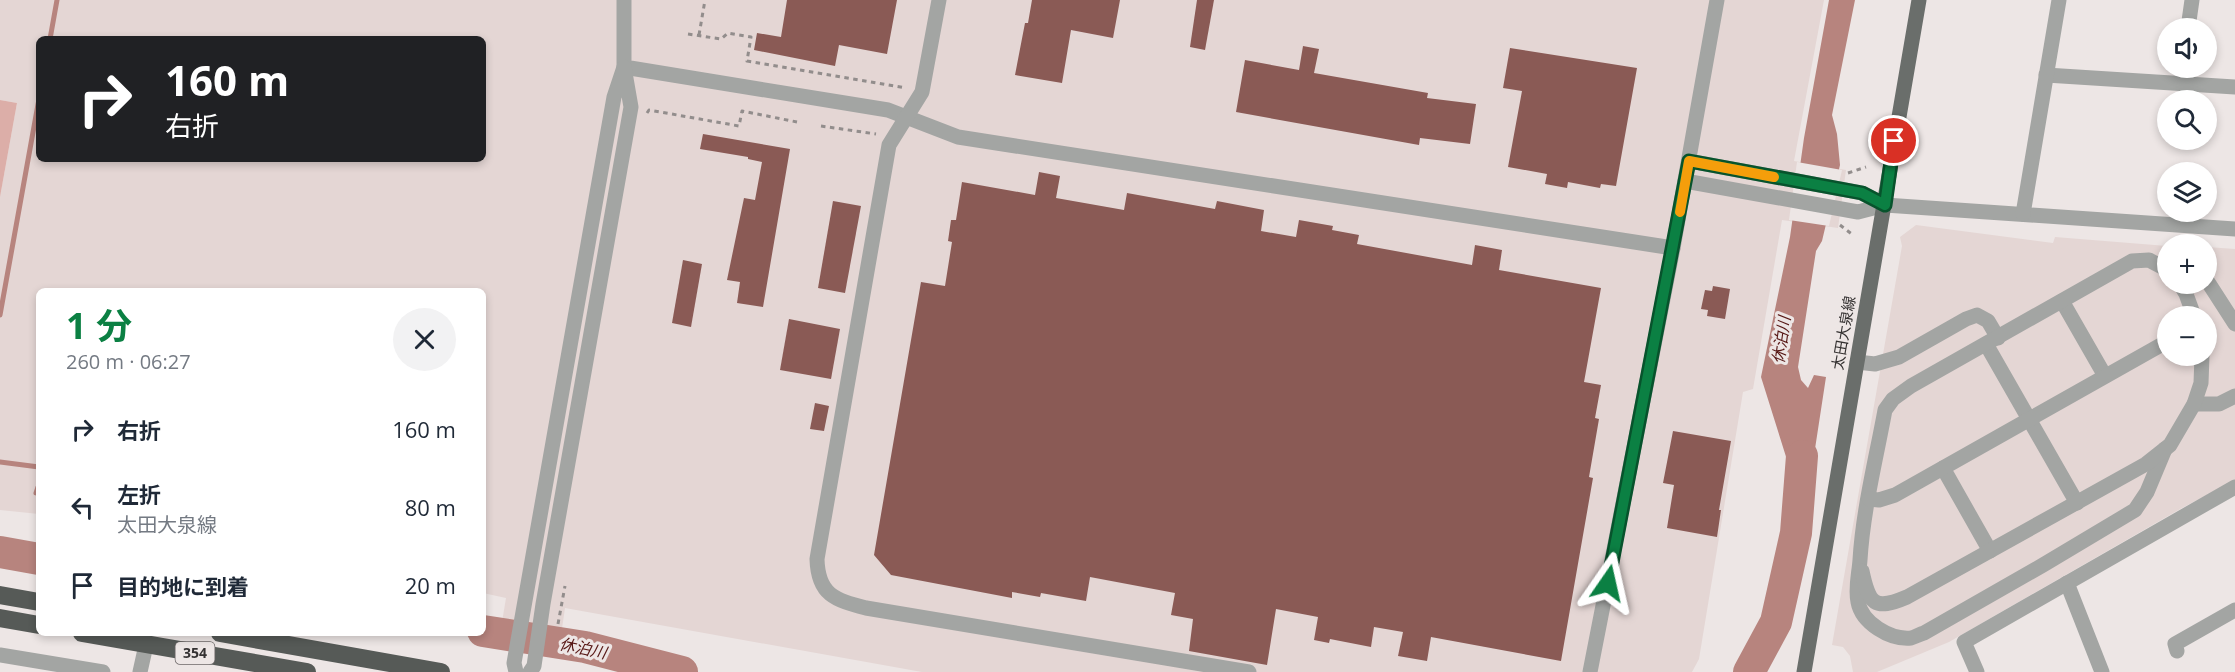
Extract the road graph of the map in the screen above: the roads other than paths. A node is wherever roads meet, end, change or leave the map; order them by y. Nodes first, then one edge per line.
1 (624, 0) edge
2 (939, 0) edge
3 (1717, 0) edge
4 (1919, 0) edge
5 (2059, 0) edge
6 (2192, 0) edge
7 (2189, 18) edge
8 (624, 67) junction
9 (2046, 75) junction
10 (2157, 75) edge
11 (2194, 78) edge
12 (2235, 87) edge
13 (907, 117) junction
14 (1689, 161) junction
15 (1685, 181) junction
16 (1885, 205) junction
17 (2023, 214) junction
18 (2235, 229) edge
19 (1673, 248) junction
20 (2157, 263) edge
21 (2216, 294) edge
22 (2062, 301) junction
23 (2235, 324) edge
24 (1992, 341) junction
25 (2157, 347) edge
26 (1857, 362) junction
27 (2202, 366) edge
28 (2105, 376) junction
29 (2235, 396) edge
30 (2194, 404) junction
31 (2029, 419) junction
32 (2165, 449) junction
33 (1942, 468) junction
34 (2235, 487) edge
35 (1869, 499) junction
36 (2077, 503) junction
37 (1990, 551) junction
38 (1860, 559) junction
39 (2067, 583) junction
40 (0, 595) edge
41 (36, 601) edge
42 (2235, 610) edge
43 (0, 618) edge
44 (36, 624) edge
45 (98, 636) edge
46 (237, 636) edge
47 (146, 645) junction
48 (2177, 651) dead end
49 (0, 655) edge
50 (65, 669) edge
51 (103, 672) edge
52 (140, 672) edge
53 (307, 672) edge
54 (441, 672) edge
55 (516, 672) edge
56 (530, 672) edge
57 (1249, 672) edge
58 (1590, 672) edge
59 (1804, 672) edge
60 (1977, 672) edge
61 (2102, 672) edge

1 - 8 street
2 - 13 street
3 - 14 street
4 - 16 main road, 太田大泉線
5 - 9 street
6 - 7 street
8 - 13 street
8 - 55 street
8 - 56 street
9 - 10 street
9 - 17 street
11 - 12 street
13 - 19 street
13 - 57 street
14 - 15 street
14 - 16 street
15 - 16 street
15 - 19 street
16 - 17 street
16 - 26 main road, 太田大泉線
17 - 18 street
19 - 58 street
20 - 22 street
21 - 23 street
22 - 24 street
22 - 28 street
24 - 26 street
24 - 31 street
24 - 35 street
25 - 28 street
26 - 59 main road, 太田大泉線
27 - 30 street
28 - 31 street
29 - 30 street
30 - 32 street
31 - 33 street
31 - 36 street
32 - 36 street
32 - 38 street
33 - 35 street
33 - 37 street
34 - 39 street
35 - 38 street
36 - 37 street
37 - 38 street
39 - 60 street
39 - 61 street
40 - 41 highway
42 - 48 street
43 - 44 highway
45 - 47 highway, 354
46 - 54 highway, 354
47 - 52 street
47 - 53 highway, 354
49 - 50 street
50 - 51 street

